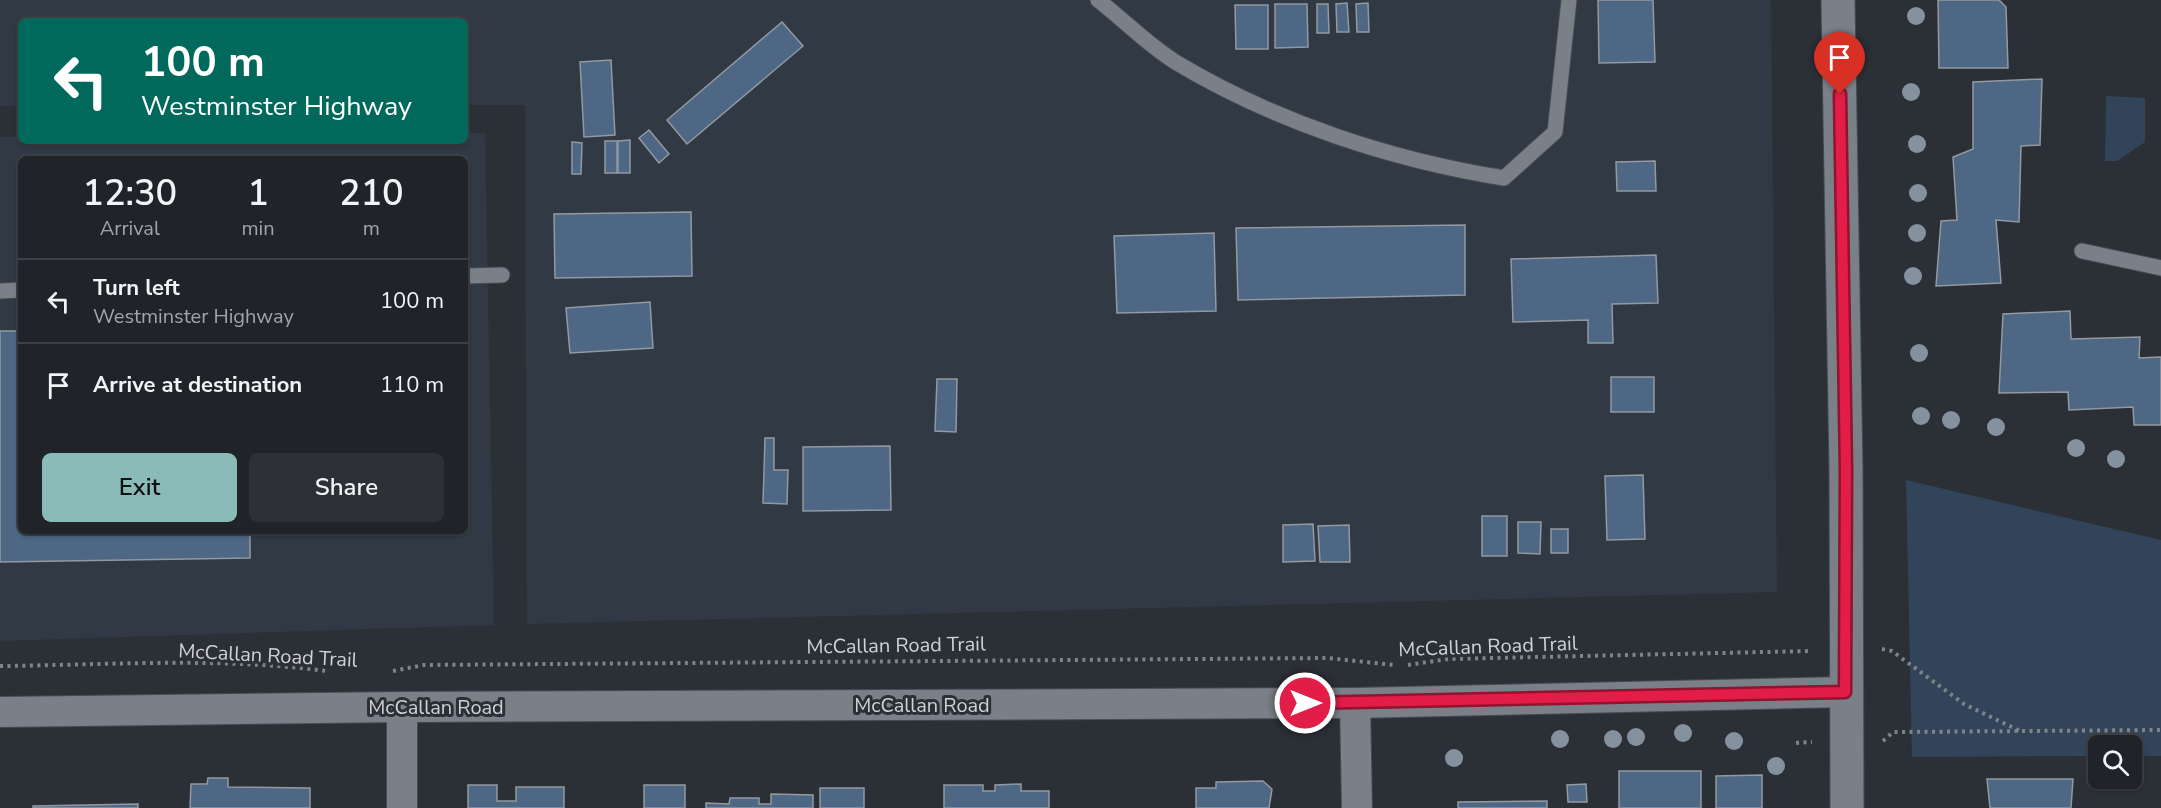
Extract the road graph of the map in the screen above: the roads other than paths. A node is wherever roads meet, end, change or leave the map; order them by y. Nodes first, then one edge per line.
1 (1098, 0) edge
2 (1569, 0) edge
3 (1838, 0) edge
4 (2082, 251) dead end
5 (2161, 268) edge
6 (502, 275) dead end
7 (468, 276) edge
8 (18, 290) edge
9 (0, 291) edge
10 (1845, 692) junction
11 (1355, 703) junction
12 (402, 707) junction
13 (0, 712) edge
14 (402, 808) edge
15 (1357, 808) edge
16 (1847, 808) edge

1 - 2 lane
3 - 10 main road
4 - 5 lane
6 - 7 lane
8 - 9 lane
10 - 11 street, McCallan Road
10 - 16 main road
11 - 12 street, McCallan Road
11 - 15 street
12 - 13 street, McCallan Road
12 - 14 street

